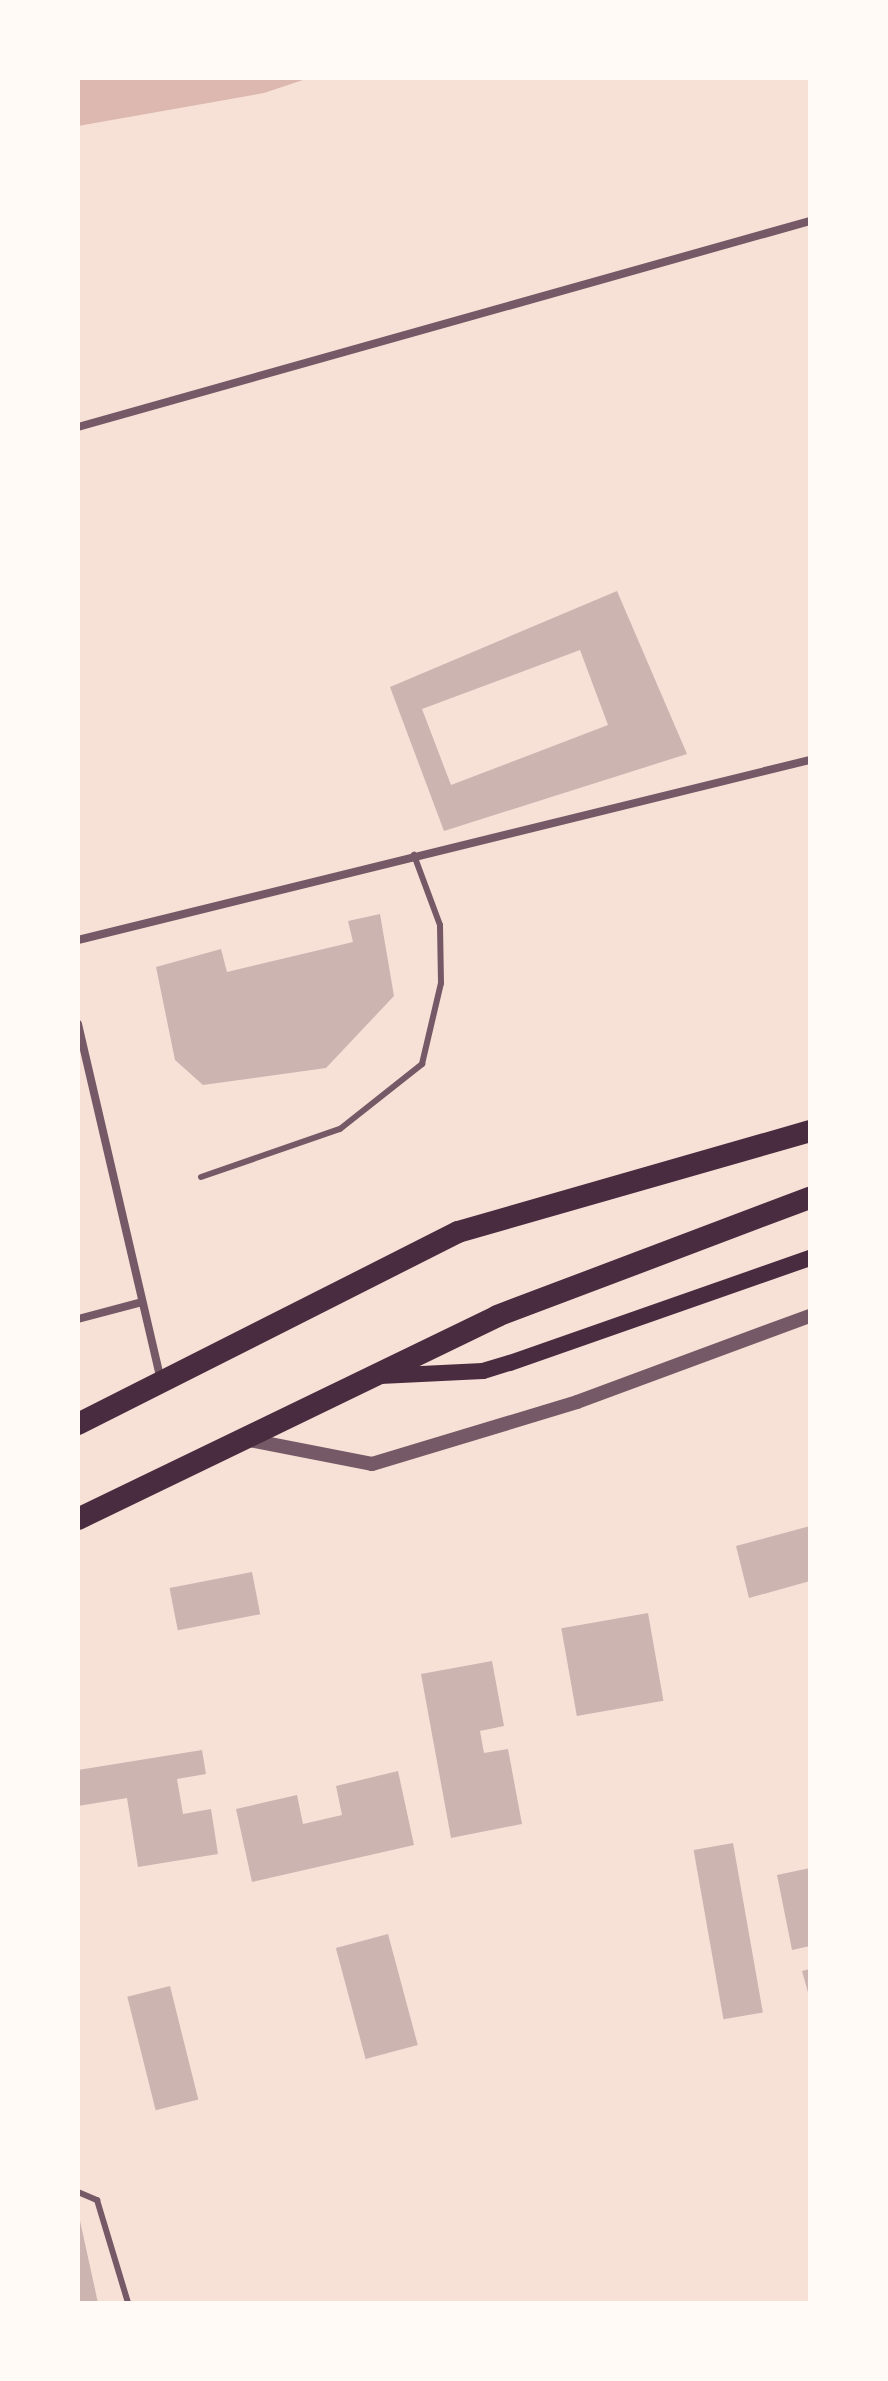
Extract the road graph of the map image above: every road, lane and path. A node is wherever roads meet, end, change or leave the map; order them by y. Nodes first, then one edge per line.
1 (810, 221) edge
2 (78, 427) edge
3 (810, 760) edge
4 (414, 855) junction
5 (78, 940) edge
6 (78, 1024) edge
7 (810, 1131) edge
8 (201, 1177) dead end
9 (810, 1198) edge
10 (810, 1258) edge
11 (142, 1302) junction
12 (810, 1316) edge
13 (78, 1319) edge
14 (379, 1376) junction
15 (162, 1385) junction
16 (78, 1424) edge
17 (249, 1440) junction
18 (78, 1519) edge
19 (78, 2192) edge
20 (128, 2303) edge

1 - 2 street
3 - 4 street
4 - 5 street
4 - 8 lane
6 - 11 street
7 - 15 highway
9 - 14 highway
10 - 14 main road
11 - 13 street
11 - 15 street
12 - 17 street
14 - 17 highway
15 - 16 highway
17 - 18 highway
19 - 20 lane

